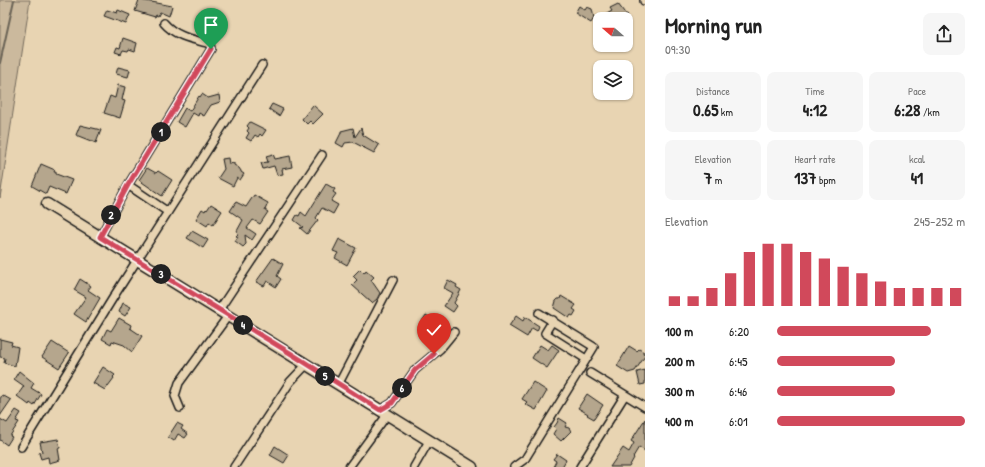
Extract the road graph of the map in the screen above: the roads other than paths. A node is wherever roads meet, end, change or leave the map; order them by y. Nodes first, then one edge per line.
1 (164, 23) dead end
2 (262, 65) dead end
3 (322, 155) dead end
4 (128, 185) junction
5 (46, 204) dead end
6 (168, 212) junction
7 (100, 237) junction
8 (138, 260) junction
9 (393, 280) dead end
10 (219, 310) junction
11 (539, 313) dead end
12 (228, 316) junction
13 (553, 320) junction
14 (454, 332) dead end
15 (586, 359) junction
16 (307, 364) junction
17 (590, 373) dead end
18 (338, 384) junction
19 (626, 395) junction
20 (392, 403) junction
21 (645, 407) edge
22 (180, 408) dead end
23 (387, 415) junction
24 (429, 440) junction
25 (21, 447) dead end
26 (234, 467) edge
27 (349, 467) edge
28 (414, 467) edge
29 (472, 467) edge
30 (514, 467) edge
31 (580, 467) edge

1 - 4 street
2 - 6 street
3 - 10 street
4 - 6 street
4 - 7 street
5 - 7 street
6 - 8 street
7 - 8 street
8 - 10 street
8 - 25 street
9 - 18 street
10 - 12 street
11 - 13 street
12 - 16 street
12 - 22 street
13 - 15 street
13 - 15 street
14 - 20 street
15 - 30 street
16 - 18 street
16 - 26 street
17 - 19 street
18 - 23 street
19 - 21 street
19 - 31 street
20 - 23 street
20 - 23 street
23 - 24 street
23 - 27 street
24 - 28 street
24 - 29 street

